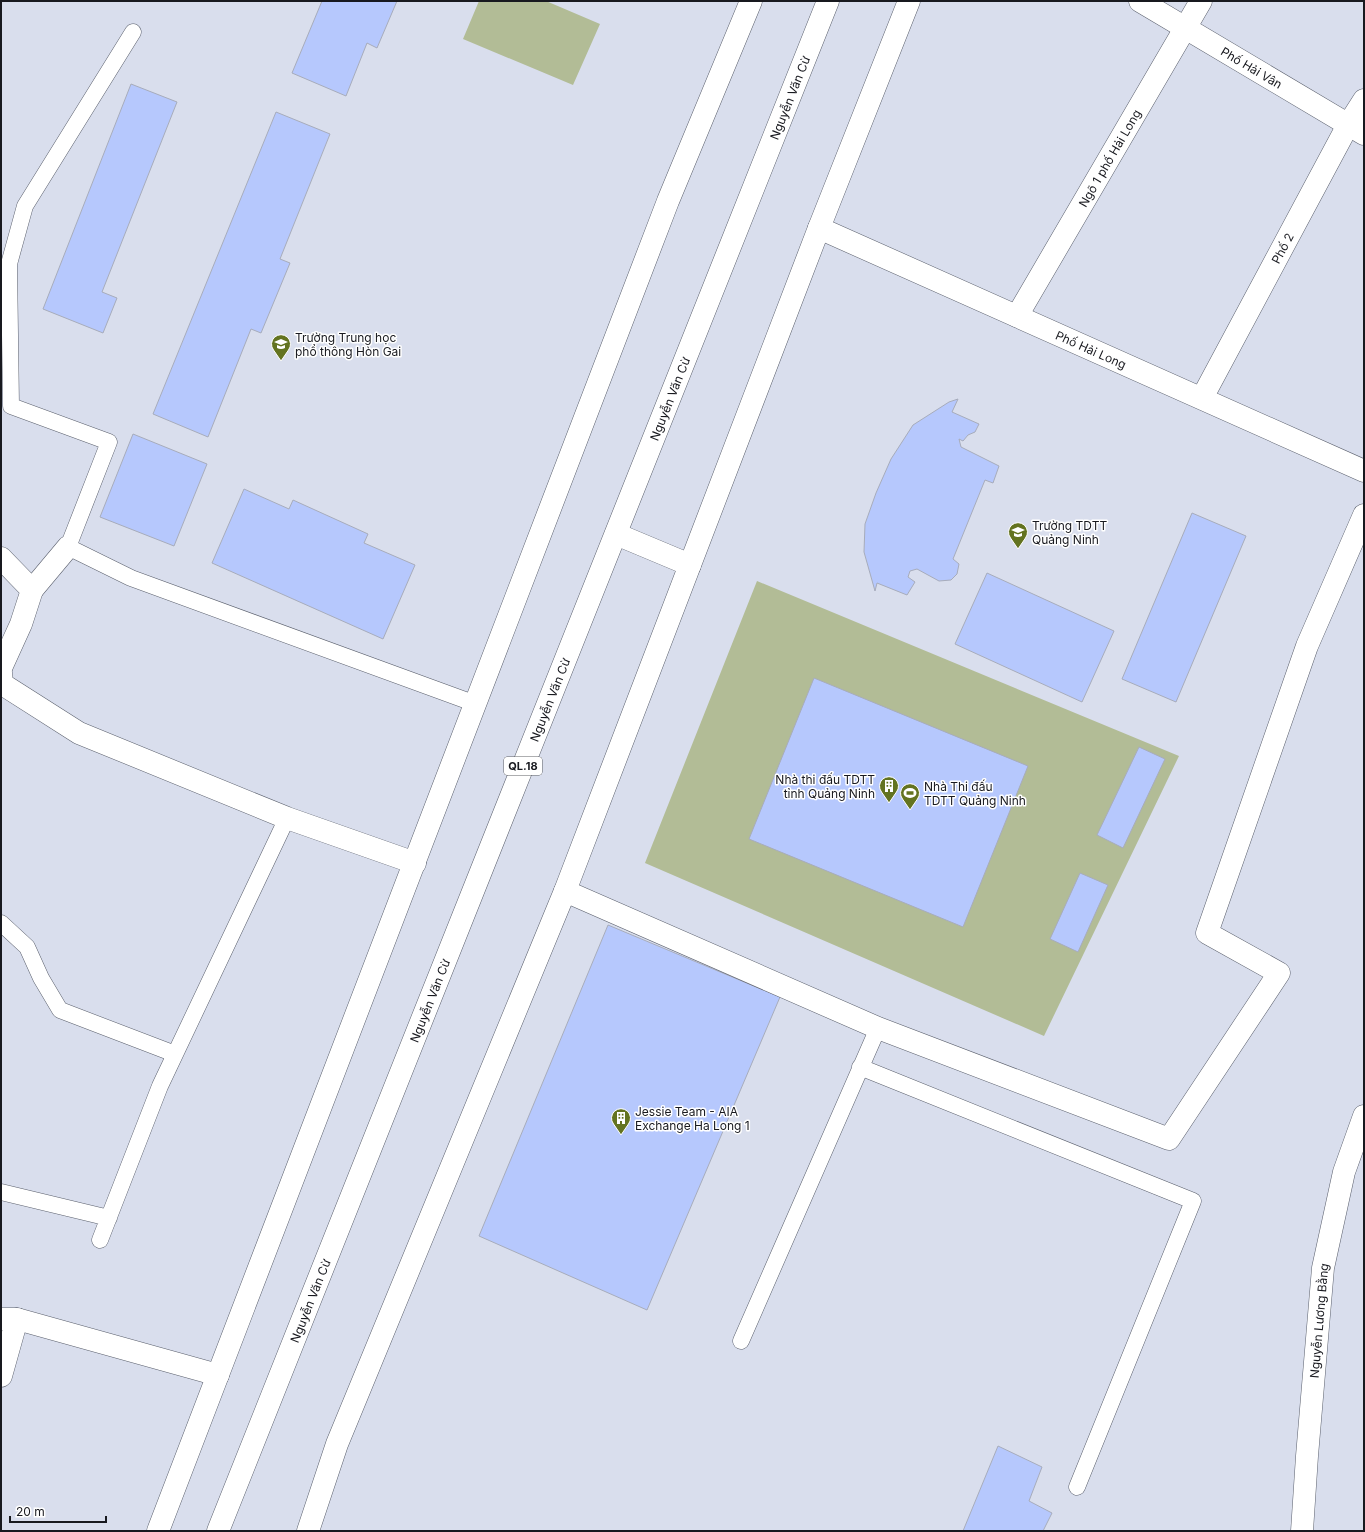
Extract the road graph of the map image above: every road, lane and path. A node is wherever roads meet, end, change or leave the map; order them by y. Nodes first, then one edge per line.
1 (751, 1) edge
2 (828, 1) edge
3 (909, 1) edge
4 (1140, 1) edge
5 (1201, 1) edge
6 (1185, 27) junction
7 (133, 32) dead end
8 (1364, 100) edge
9 (1356, 129) edge
10 (819, 228) junction
11 (1017, 316) junction
12 (1202, 398) junction
13 (1364, 471) edge
14 (1364, 515) edge
15 (616, 534) junction
16 (68, 547) junction
17 (1, 558) edge
18 (690, 565) junction
19 (32, 590) junction
20 (1, 668) edge
21 (1, 673) edge
22 (476, 704) junction
23 (287, 818) junction
24 (415, 863) junction
25 (565, 890) junction
26 (1, 923) edge
27 (878, 1028) junction
28 (175, 1054) junction
29 (860, 1067) junction
30 (1364, 1116) edge
31 (1, 1192) edge
32 (109, 1218) junction
33 (100, 1240) dead end
34 (9, 1319) edge
35 (741, 1341) dead end
36 (218, 1375) junction
37 (1, 1376) edge
38 (1077, 1487) dead end
39 (158, 1531) edge
40 (218, 1531) edge
41 (308, 1531) edge
42 (1302, 1531) edge

1 - 22 street
2 - 15 street, Nguyễn Văn Cừ / QL.18
3 - 10 street
4 - 6 street, Phố Hải Vân
5 - 6 street, Ngõ 1 phố Hải Long
6 - 9 street, Phố Hải Vân
6 - 11 street, Ngõ 1 phố Hải Long
7 - 16 lane
8 - 9 street, Phố 2
9 - 12 street, Phố 2
10 - 11 street, Phố Hải Long
10 - 18 street
11 - 12 street, Phố Hải Long
12 - 13 street, Phố Hải Long
14 - 27 street
15 - 18 street
15 - 40 street, Nguyễn Văn Cừ / QL.18
16 - 19 street
16 - 22 lane
17 - 19 street
18 - 25 street
19 - 20 street
21 - 23 street
22 - 24 street
23 - 24 street
23 - 28 lane
24 - 36 street
25 - 27 street
25 - 41 street
26 - 28 lane
27 - 29 lane
28 - 32 lane
29 - 35 lane
29 - 38 lane
30 - 42 street, Nguyễn Lương Bằng
31 - 32 lane
32 - 33 lane
34 - 36 street
34 - 37 street
36 - 39 street

